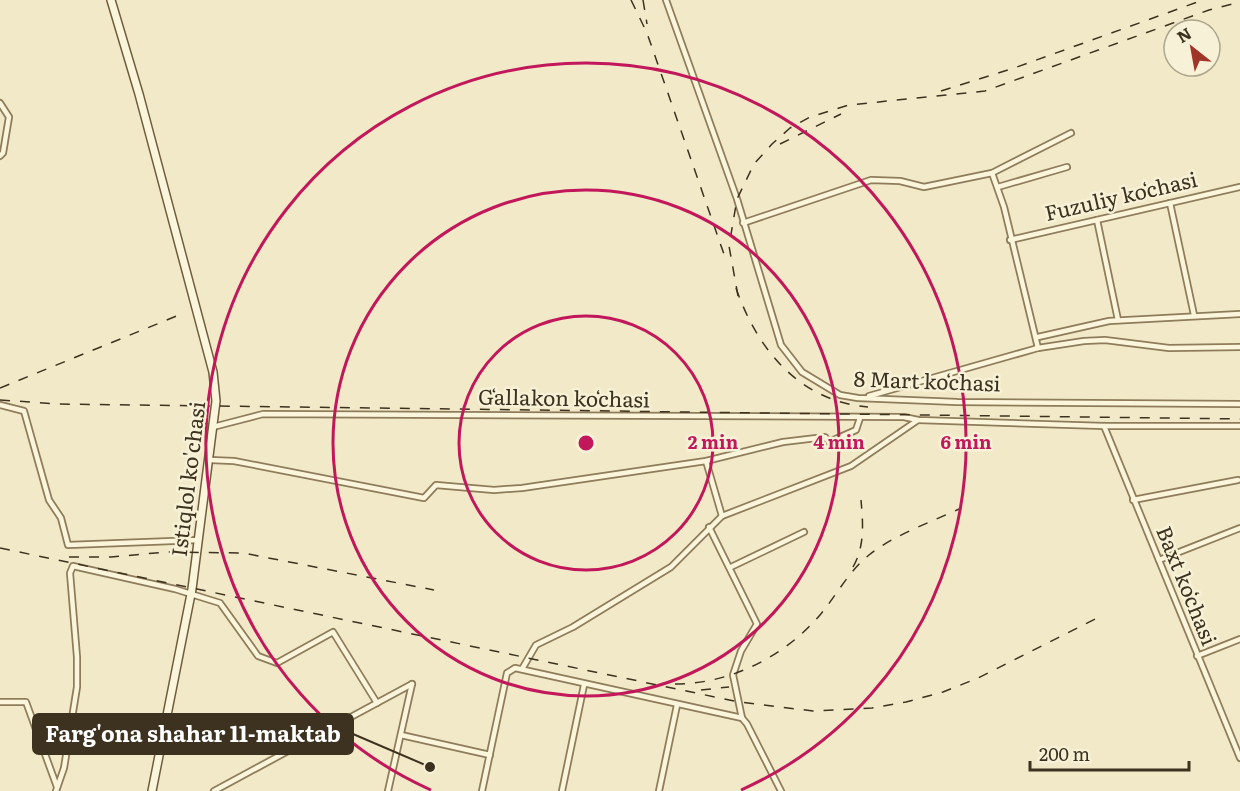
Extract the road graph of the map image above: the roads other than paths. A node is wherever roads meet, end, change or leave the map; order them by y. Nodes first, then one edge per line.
1 (111, 0) edge
2 (666, 0) edge
3 (0, 103) edge
4 (1071, 133) dead end
5 (0, 156) edge
6 (1067, 167) dead end
7 (992, 173) junction
8 (998, 187) junction
9 (1240, 187) edge
10 (1170, 203) junction
11 (1097, 220) junction
12 (743, 223) junction
13 (1010, 240) junction
14 (1240, 314) edge
15 (1194, 315) junction
16 (1118, 320) junction
17 (1038, 337) junction
18 (1240, 347) edge
19 (1038, 348) junction
20 (863, 398) junction
21 (1240, 404) edge
22 (0, 405) edge
23 (860, 418) junction
24 (918, 420) junction
25 (1104, 426) junction
26 (1240, 426) edge
27 (212, 428) junction
28 (210, 460) junction
29 (706, 461) junction
30 (1238, 480) dead end
31 (1133, 500) junction
32 (722, 516) junction
33 (709, 527) junction
34 (1240, 528) edge
35 (804, 532) dead end
36 (199, 540) junction
37 (1159, 560) junction
38 (731, 567) junction
39 (190, 594) junction
40 (1240, 639) edge
41 (1197, 656) junction
42 (522, 669) junction
43 (584, 685) junction
44 (0, 702) edge
45 (377, 703) junction
46 (677, 705) junction
47 (742, 718) junction
48 (401, 735) junction
49 (490, 755) junction
50 (1240, 758) edge
51 (56, 789) edge
52 (154, 791) edge
53 (214, 791) edge
54 (388, 791) edge
55 (482, 791) edge
56 (562, 791) edge
57 (659, 791) edge
58 (781, 791) edge

1 - 27 main road, Istiqlol ko'chasi
2 - 12 street, 8 Mart koʻchasi
3 - 5 street
4 - 7 street
6 - 8 street
7 - 8 street
7 - 12 street
8 - 13 street
9 - 10 street, Fuzuliy koʻchasi
10 - 11 street, Fuzuliy koʻchasi
10 - 15 street
11 - 13 street, Fuzuliy koʻchasi
11 - 16 street
12 - 20 street, 8 Mart koʻchasi
13 - 17 street
14 - 15 street
15 - 16 street
16 - 17 street
17 - 19 street
18 - 19 street
19 - 20 street
20 - 21 street, 8 Mart koʻchasi
22 - 36 street
23 - 24 street, Gʻallakon koʻchasi
23 - 27 street, Gʻallakon koʻchasi
23 - 29 street
24 - 25 street, Gʻallakon koʻchasi
24 - 32 street
25 - 26 street, Gʻallakon koʻchasi
25 - 31 street, Baxt koʻchasi
27 - 28 main road, Istiqlol ko'chasi
28 - 29 street
28 - 36 main road, Istiqlol ko'chasi
29 - 32 street
30 - 31 street
31 - 37 street, Baxt koʻchasi
32 - 33 street
33 - 38 street
33 - 42 street
34 - 37 street
35 - 38 street
36 - 39 main road, Istiqlol ko'chasi
37 - 41 street, Baxt koʻchasi
38 - 47 street
39 - 45 street
39 - 51 street
39 - 52 main road, Istiqlol ko'chasi
40 - 41 street
41 - 50 street, Baxt koʻchasi
42 - 43 street
42 - 49 street
43 - 46 street
43 - 56 street
44 - 51 street
45 - 48 street
45 - 53 street
46 - 47 street
46 - 57 street
47 - 58 street
48 - 49 street
48 - 54 street
49 - 55 street

